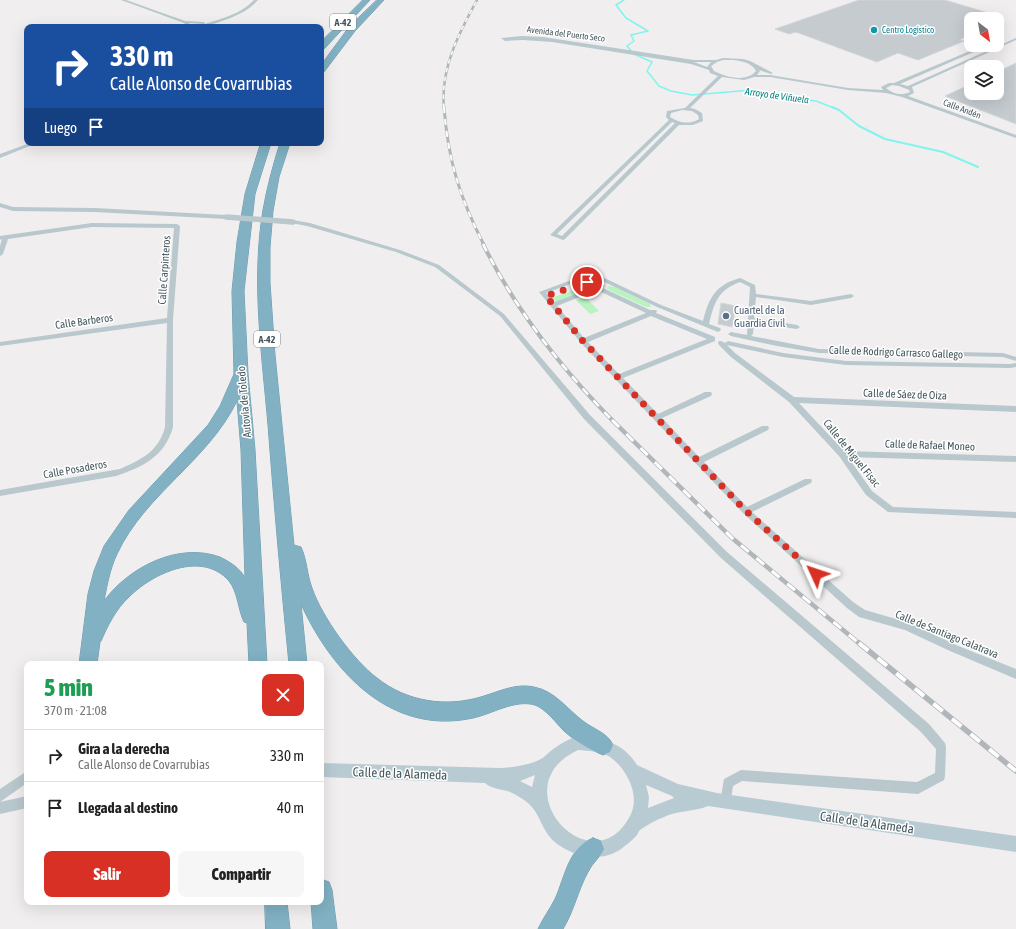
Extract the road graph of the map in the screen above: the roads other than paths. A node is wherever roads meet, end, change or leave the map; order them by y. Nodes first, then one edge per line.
1 (123, 0) edge
2 (256, 0) edge
3 (367, 0) edge
4 (385, 0) edge
5 (379, 2) edge
6 (250, 6) junction
7 (185, 22) junction
8 (204, 23) junction
9 (188, 24) edge
10 (201, 24) edge
11 (208, 24) edge
12 (1016, 39) edge
13 (324, 44) edge
14 (971, 52) edge
15 (716, 61) junction
16 (324, 66) edge
17 (757, 68) junction
18 (710, 69) junction
19 (721, 76) junction
20 (754, 76) junction
21 (727, 78) junction
22 (895, 84) junction
23 (885, 86) junction
24 (912, 91) junction
25 (886, 92) junction
26 (706, 94) junction
27 (903, 96) junction
28 (690, 110) junction
29 (672, 120) junction
30 (678, 123) junction
31 (1016, 133) edge
32 (1016, 137) edge
33 (24, 143) edge
34 (27, 146) edge
35 (265, 146) edge
36 (284, 146) edge
37 (0, 153) edge
38 (0, 156) edge
39 (0, 205) edge
40 (3, 237) edge
41 (0, 254) edge
42 (587, 282) junction
43 (608, 282) junction
44 (600, 288) junction
45 (752, 295) junction
46 (546, 296) junction
47 (851, 296) dead end
48 (553, 305) junction
49 (659, 306) junction
50 (651, 313) junction
51 (170, 320) junction
52 (751, 320) junction
53 (705, 325) junction
54 (797, 327) dead end
55 (718, 330) junction
56 (731, 334) junction
57 (750, 334) dead end
58 (713, 339) junction
59 (583, 341) junction
60 (724, 343) junction
61 (0, 344) edge
62 (1016, 359) edge
63 (1016, 365) edge
64 (241, 374) junction
65 (618, 377) junction
66 (708, 394) dead end
67 (792, 400) junction
68 (1016, 409) edge
69 (656, 418) junction
70 (765, 428) dead end
71 (842, 454) junction
72 (150, 457) joint
73 (1016, 459) edge
74 (698, 461) junction
75 (808, 481) dead end
76 (0, 493) edge
77 (746, 511) junction
78 (1016, 515) edge
79 (285, 536) junction
80 (256, 628) junction
81 (91, 643) junction
82 (88, 661) edge
83 (258, 661) edge
84 (298, 661) edge
85 (1016, 674) edge
86 (603, 745) junction
87 (548, 763) junction
88 (324, 770) edge
89 (633, 771) junction
90 (479, 776) junction
91 (24, 778) edge
92 (0, 796) edge
93 (722, 801) junction
94 (24, 803) edge
95 (541, 805) junction
96 (0, 808) edge
97 (634, 825) junction
98 (1016, 844) edge
99 (593, 850) junction
100 (276, 905) edge
101 (323, 905) edge
102 (278, 929) edge
103 (325, 929) edge
104 (550, 929) edge

1 - 7 street
2 - 6 street
3 - 13 highway, A-42
4 - 5 highway
5 - 16 highway, A-42
6 - 8 street
6 - 11 street
7 - 8 street
7 - 9 street
8 - 10 street
12 - 24 street
14 - 22 street, Avenida del Puerto Seco
15 - 17 street, Avenida del Puerto Seco
15 - 18 street
15 - 18 street, Avenida del Puerto Seco
17 - 20 street
17 - 23 street, Avenida del Puerto Seco
18 - 19 street, Avenida del Puerto Seco
19 - 21 street, Avenida del Puerto Seco
19 - 26 street
20 - 21 street, Avenida del Puerto Seco
20 - 25 street, Avenida del Puerto Seco
21 - 26 street
22 - 23 street, Avenida del Puerto Seco
22 - 24 street, Avenida del Puerto Seco
23 - 25 street
24 - 27 street
24 - 31 street, Calle Andén
25 - 27 street, Avenida del Puerto Seco
26 - 28 street
27 - 32 street, Calle Andén
28 - 29 street
28 - 30 street
29 - 30 street
29 - 30 street
33 - 37 street
34 - 38 street
35 - 64 highway, Autovía de Toledo / A-42
36 - 79 highway, A-42
39 - 93 street, bridge
40 - 41 street
40 - 51 street, Calle Carpinteros
42 - 43 street, Calle de Rodrigo Carrasco Gallego
42 - 44 street, Calle de Rodrigo Carrasco Gallego
42 - 46 street
42 - 46 street
43 - 44 street
43 - 49 street, Calle de Rodrigo Carrasco Gallego
44 - 48 street
44 - 50 street, Calle de Rodrigo Carrasco Gallego
45 - 47 street
45 - 52 street
45 - 53 street
46 - 48 street, Calle de Santiago Calatrava
48 - 59 street, Calle de Santiago Calatrava
49 - 50 street
49 - 53 street, Calle de Rodrigo Carrasco Gallego
50 - 58 street, Calle de Rodrigo Carrasco Gallego
50 - 59 street
51 - 61 street, Calle Barberos
51 - 72 street, Calle Carpinteros
52 - 54 street
52 - 57 street
53 - 55 street, Calle de Rodrigo Carrasco Gallego
55 - 56 street, Calle de Rodrigo Carrasco Gallego
55 - 58 street
56 - 60 street
56 - 62 street, Calle de Rodrigo Carrasco Gallego
58 - 60 street, Calle de Rodrigo Carrasco Gallego
58 - 65 street
59 - 65 street, Calle de Santiago Calatrava
60 - 63 street, Calle de Rodrigo Carrasco Gallego
60 - 67 street, Calle de Miguel Fisac
64 - 80 highway, Autovía de Toledo / A-42
64 - 81 highway
65 - 69 street, Calle de Santiago Calatrava
66 - 69 street
67 - 68 street, Calle de Sáez de Oiza
67 - 71 street, Calle de Miguel Fisac
69 - 74 street, Calle de Santiago Calatrava
70 - 74 street
71 - 73 street, Calle de Rafael Moneo
71 - 78 street, Calle de Miguel Fisac
72 - 76 street, Calle Posaderos
74 - 77 street, Calle de Santiago Calatrava
75 - 77 street
77 - 85 street, Calle de Santiago Calatrava
79 - 84 highway, A-42
79 - 86 highway
80 - 81 highway
80 - 83 highway, Autovía de Toledo / A-42
81 - 82 highway
86 - 87 street, Calle de la Alameda
86 - 89 street, Calle de la Alameda
87 - 90 street, Calle de la Alameda
87 - 95 street, Calle de la Alameda
88 - 90 street, Calle de la Alameda
89 - 93 street, Calle de la Alameda
89 - 97 street, Calle de la Alameda
90 - 95 street, Calle de la Alameda
91 - 92 street
93 - 97 street, Calle de la Alameda
93 - 98 street, Calle de la Alameda
94 - 96 street
95 - 99 street, Calle de la Alameda
97 - 99 street, Calle de la Alameda
99 - 104 highway
100 - 102 highway
101 - 103 highway

